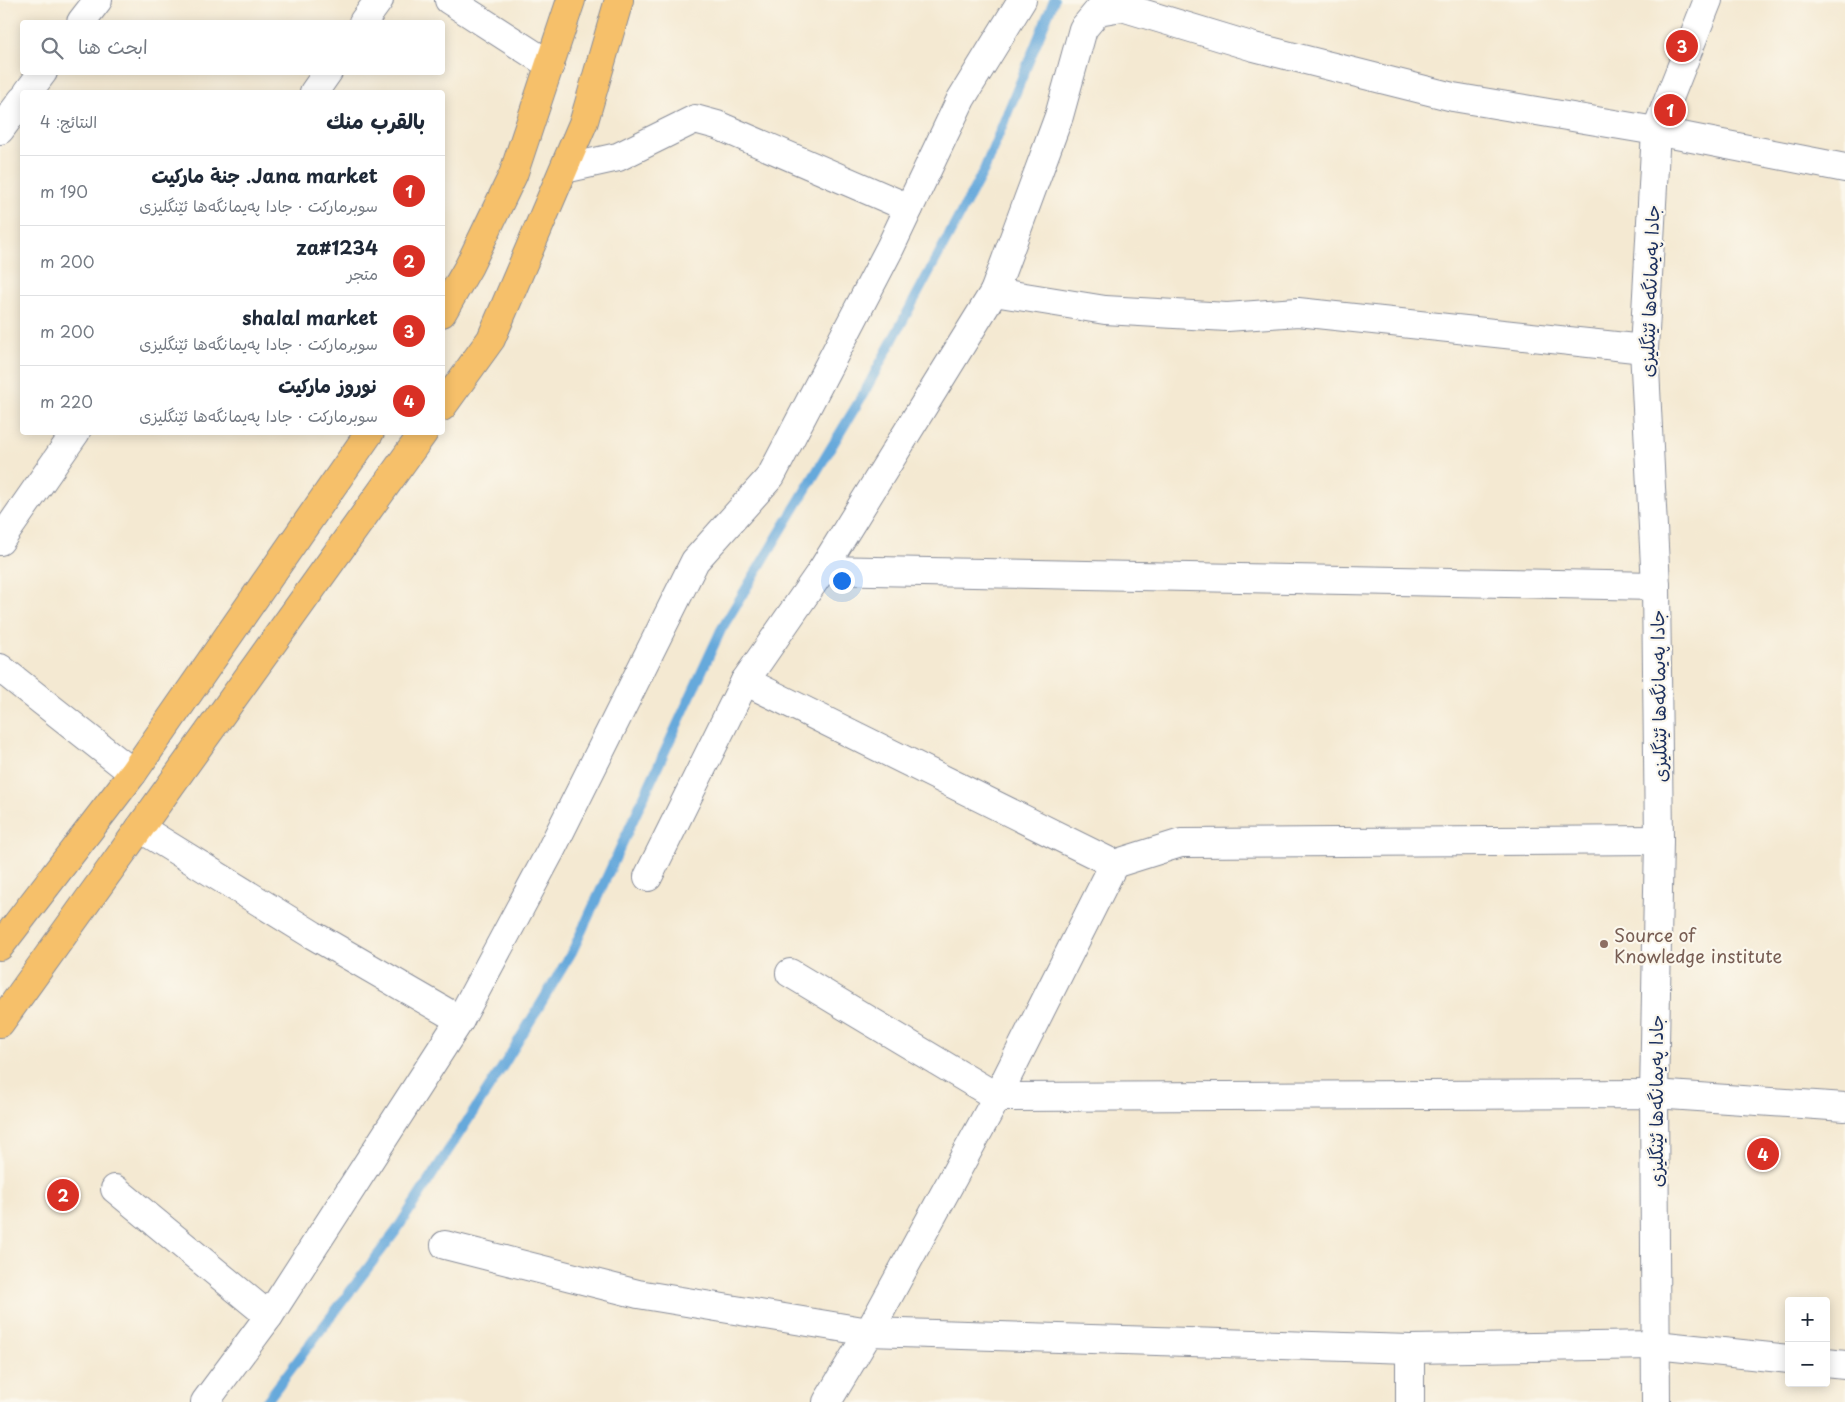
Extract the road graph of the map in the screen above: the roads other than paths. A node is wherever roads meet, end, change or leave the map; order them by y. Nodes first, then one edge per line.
1 (98, 0) edge
2 (378, 0) edge
3 (448, 0) edge
4 (571, 0) edge
5 (619, 0) edge
6 (1022, 0) edge
7 (1708, 0) edge
8 (83, 20) edge
9 (364, 20) edge
10 (550, 65) junction
11 (41, 75) edge
12 (326, 75) edge
13 (30, 90) edge
14 (315, 90) edge
15 (20, 103) edge
16 (0, 130) edge
17 (1656, 131) junction
18 (1845, 168) edge
19 (564, 169) junction
20 (909, 208) junction
21 (994, 292) junction
22 (445, 308) edge
23 (1644, 349) junction
24 (445, 402) edge
25 (74, 435) edge
26 (368, 435) edge
27 (422, 435) edge
28 (0, 541) edge
29 (822, 570) junction
30 (1656, 586) junction
31 (0, 668) edge
32 (745, 680) junction
33 (133, 773) junction
34 (140, 828) junction
35 (1659, 840) junction
36 (1114, 864) junction
37 (648, 877) dead end
38 (0, 946) edge
39 (790, 973) dead end
40 (460, 1020) junction
41 (0, 1023) edge
42 (1654, 1094) junction
43 (998, 1097) junction
44 (1845, 1107) edge
45 (115, 1189) dead end
46 (445, 1245) dead end
47 (269, 1316) junction
48 (869, 1332) junction
49 (1656, 1345) junction
50 (1410, 1349) junction
51 (1785, 1360) edge
52 (1830, 1363) edge
53 (1845, 1365) edge
54 (205, 1402) edge
55 (827, 1402) edge
56 (1410, 1402) edge
57 (1656, 1402) edge

1 - 8 street
2 - 9 street
3 - 10 street
4 - 10 main road
5 - 19 main road
6 - 20 street
7 - 17 street, جادا په‌يمانگه‌ها ئێنگليزى
10 - 22 main road
11 - 13 street
12 - 14 street
15 - 16 street
17 - 18 street
17 - 21 street
17 - 23 street, جادا په‌يمانگه‌ها ئێنگليزى
19 - 20 street
19 - 24 main road
20 - 40 street
21 - 23 street
21 - 29 street
23 - 30 street, جادا په‌يمانگه‌ها ئێنگليزى
25 - 28 street
26 - 33 main road
27 - 34 main road
29 - 30 street
29 - 32 street
30 - 35 street, جادا په‌يمانگه‌ها ئێنگليزى
31 - 33 street
32 - 36 street
32 - 37 street
33 - 38 main road
34 - 40 street
34 - 41 main road
35 - 36 street
35 - 42 street, جادا په‌يمانگه‌ها ئێنگليزى
36 - 43 street
39 - 43 street
40 - 47 street
42 - 43 street
42 - 44 street
42 - 49 street, جادا په‌يمانگه‌ها ئێنگليزى
43 - 48 street
45 - 47 street
46 - 48 street
47 - 54 street
48 - 50 street
48 - 55 street
49 - 50 street
49 - 51 street
49 - 57 street, جادا په‌يمانگه‌ها ئێنگليزى
50 - 56 street
52 - 53 street

